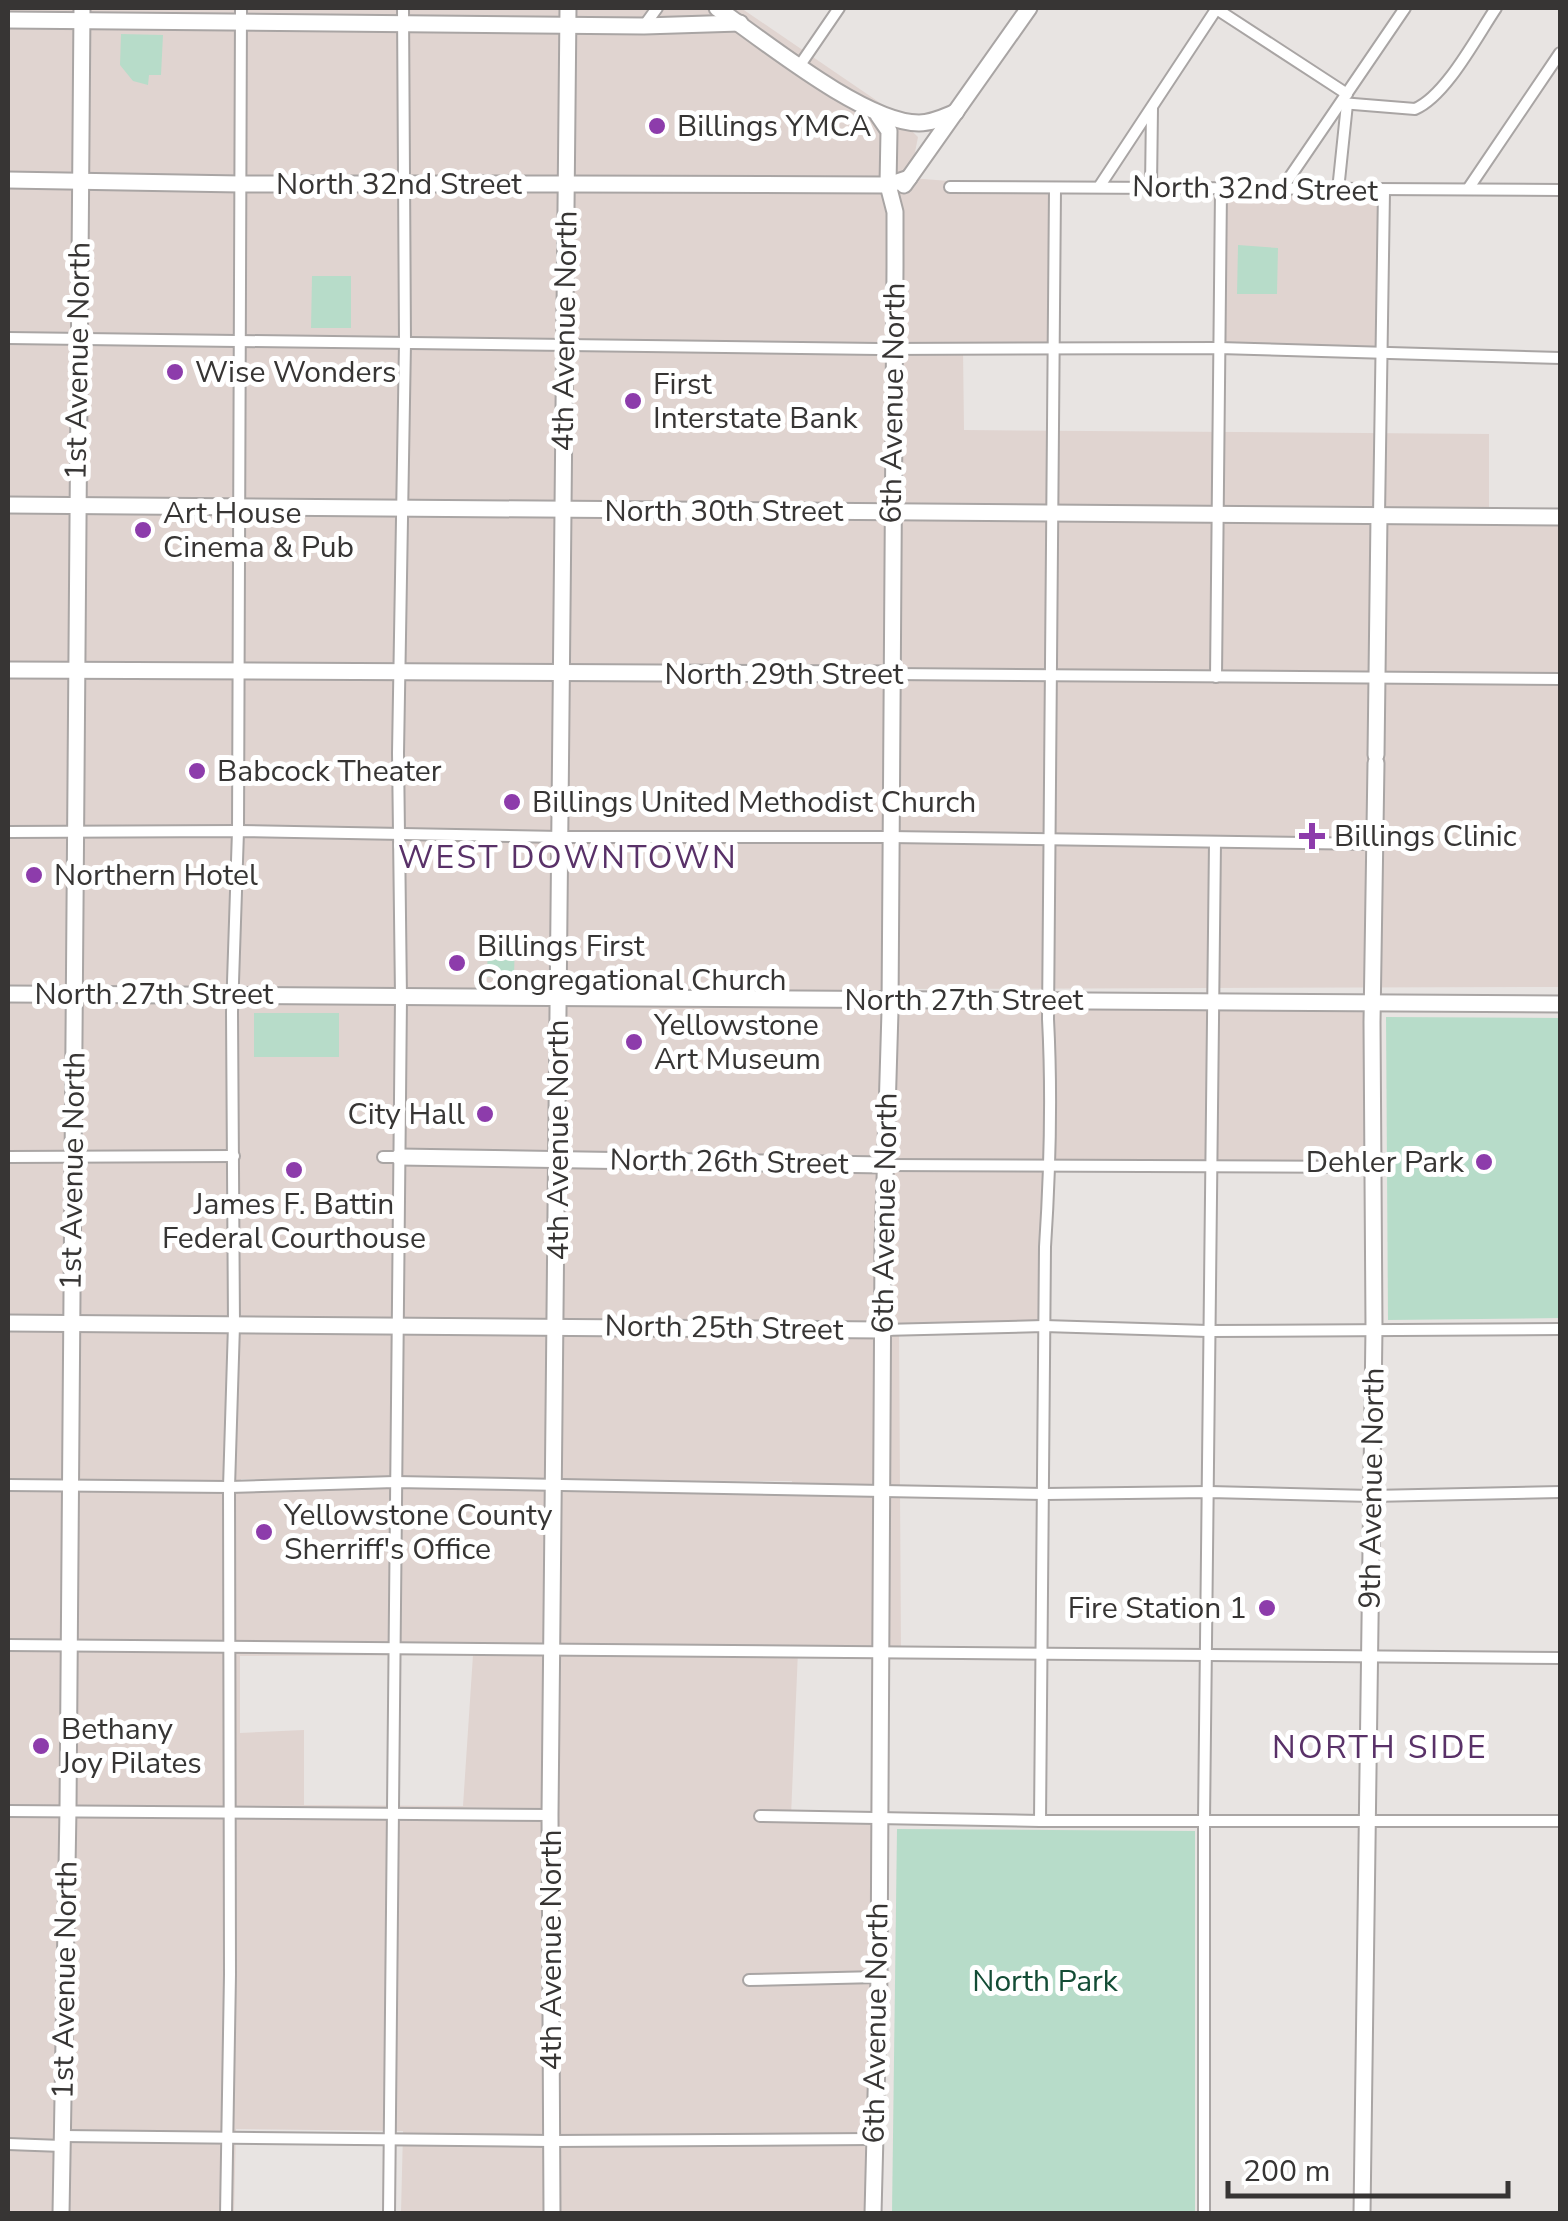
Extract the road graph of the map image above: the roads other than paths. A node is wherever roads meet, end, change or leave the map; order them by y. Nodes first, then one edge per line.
1 (568, 8) edge
2 (657, 8) edge
3 (717, 8) edge
4 (839, 8) edge
5 (1029, 8) edge
6 (1216, 8) edge
7 (1406, 8) edge
8 (1496, 8) edge
9 (82, 14) edge
10 (241, 14) edge
11 (404, 15) edge
12 (8, 20) edge
13 (740, 23) junction
14 (568, 26) junction
15 (644, 26) junction
16 (1560, 53) edge
17 (800, 65) junction
18 (1345, 101) junction
19 (1152, 107) junction
20 (956, 112) junction
21 (878, 115) junction
22 (909, 178) junction
23 (8, 180) edge
24 (80, 181) junction
25 (240, 184) junction
26 (404, 184) junction
27 (567, 184) junction
28 (888, 184) junction
29 (950, 187) dead end
30 (1099, 187) junction
31 (1151, 187) junction
32 (1468, 188) junction
33 (1055, 190) junction
34 (1220, 190) junction
35 (1281, 190) junction
36 (1338, 190) junction
37 (1560, 190) edge
38 (1384, 191) junction
39 (895, 212) junction
40 (8, 338) edge
41 (79, 338) junction
42 (241, 341) junction
43 (405, 343) junction
44 (565, 345) junction
45 (1056, 348) junction
46 (1219, 348) junction
47 (894, 349) junction
48 (1381, 354) junction
49 (1560, 358) edge
50 (8, 504) edge
51 (77, 505) junction
52 (238, 506) junction
53 (401, 508) junction
54 (563, 509) junction
55 (892, 512) junction
56 (1054, 514) junction
57 (1217, 515) junction
58 (1379, 516) junction
59 (1560, 518) edge
60 (8, 670) edge
61 (76, 671) junction
62 (238, 671) junction
63 (398, 672) junction
64 (560, 673) junction
65 (890, 674) junction
66 (1052, 676) junction
67 (1216, 677) junction
68 (1378, 678) junction
69 (1560, 679) edge
70 (238, 831) junction
71 (8, 832) edge
72 (76, 832) junction
73 (398, 835) junction
74 (889, 836) junction
75 (560, 837) junction
76 (1051, 839) junction
77 (1215, 842) junction
78 (1374, 844) junction
79 (8, 994) edge
80 (74, 994) junction
81 (234, 994) junction
82 (401, 997) junction
83 (558, 998) junction
84 (890, 1000) junction
85 (1214, 1000) junction
86 (1049, 1002) junction
87 (1373, 1002) junction
88 (1560, 1004) edge
89 (8, 1156) edge
90 (74, 1156) junction
91 (234, 1156) junction
92 (391, 1157) junction
93 (558, 1160) junction
94 (884, 1165) junction
95 (1050, 1166) junction
96 (1210, 1167) junction
97 (1374, 1167) junction
98 (8, 1323) edge
99 (72, 1323) junction
100 (234, 1325) junction
101 (397, 1326) junction
102 (557, 1326) junction
103 (1044, 1326) junction
104 (1374, 1328) junction
105 (1560, 1329) edge
106 (882, 1330) junction
107 (1208, 1331) junction
108 (395, 1482) junction
109 (8, 1485) edge
110 (70, 1485) junction
111 (555, 1485) junction
112 (230, 1487) junction
113 (883, 1490) junction
114 (1209, 1492) junction
115 (1560, 1492) edge
116 (1044, 1494) junction
117 (1371, 1496) junction
118 (69, 1644) junction
119 (8, 1645) edge
120 (229, 1646) junction
121 (393, 1647) junction
122 (552, 1649) junction
123 (880, 1652) junction
124 (1044, 1654) junction
125 (1206, 1655) junction
126 (1370, 1656) junction
127 (1560, 1658) edge
128 (68, 1809) junction
129 (8, 1811) edge
130 (228, 1812) junction
131 (393, 1814) junction
132 (550, 1815) junction
133 (760, 1816) dead end
134 (880, 1820) junction
135 (1204, 1820) junction
136 (1368, 1820) junction
137 (1040, 1822) junction
138 (1560, 1822) edge
139 (879, 1977) junction
140 (750, 1980) dead end
141 (226, 2139) junction
142 (872, 2139) junction
143 (388, 2140) junction
144 (62, 2141) junction
145 (552, 2141) junction
146 (8, 2144) edge
147 (62, 2214) edge
148 (226, 2214) edge
149 (389, 2214) edge
150 (552, 2214) edge
151 (873, 2214) edge
152 (1204, 2214) edge
153 (1362, 2214) edge

1 - 14 main road, 4th Avenue North
2 - 15 street
3 - 13 main road
4 - 17 street
5 - 20 main road, 6th Avenue North
6 - 18 street
6 - 19 street
7 - 18 street
8 - 18 street
9 - 10 main road
9 - 12 main road
9 - 24 main road, 1st Avenue North
10 - 11 main road
10 - 25 street
11 - 14 main road
11 - 26 street
13 - 15 main road
13 - 17 main road
14 - 15 main road
14 - 27 main road, 4th Avenue North
16 - 32 street
17 - 21 main road
18 - 35 street
18 - 36 street
19 - 30 street
19 - 31 street
20 - 21 main road
20 - 22 main road, 6th Avenue North
21 - 28 main road, 6th Avenue North
22 - 28 main road, North 32nd Street
22 - 39 main road, 6th Avenue North
23 - 24 main road, North 32nd Street
24 - 25 main road, North 32nd Street
24 - 41 main road, 1st Avenue North
25 - 26 main road, North 32nd Street
25 - 42 street
26 - 27 main road, North 32nd Street
26 - 43 street
27 - 28 main road, North 32nd Street
27 - 44 main road, 4th Avenue North
28 - 39 main road, 6th Avenue North
29 - 33 street, North 32nd Street
30 - 31 street, North 32nd Street
30 - 33 street, North 32nd Street
31 - 34 street, North 32nd Street
32 - 37 street, North 32nd Street
32 - 38 street, North 32nd Street
33 - 45 street
34 - 35 street, North 32nd Street
34 - 46 street
35 - 36 street, North 32nd Street
36 - 38 street, North 32nd Street
38 - 48 street, 9th Avenue North
39 - 47 main road, 6th Avenue North
40 - 41 street
41 - 42 street
41 - 51 main road, 1st Avenue North
42 - 43 street
42 - 52 street
43 - 44 street
43 - 53 street
44 - 47 street
44 - 54 main road, 4th Avenue North
45 - 46 street
45 - 47 street
45 - 56 street
46 - 48 street
46 - 57 street
47 - 55 main road, 6th Avenue North
48 - 49 street
48 - 58 street, 9th Avenue North
50 - 51 main road, North 30th Street
51 - 52 main road, North 30th Street
51 - 61 main road, 1st Avenue North
52 - 53 main road, North 30th Street
52 - 62 street
53 - 54 main road, North 30th Street
53 - 63 street
54 - 55 main road, North 30th Street
54 - 64 main road, 4th Avenue North
55 - 56 main road, North 30th Street
55 - 65 main road, 6th Avenue North
56 - 57 main road, North 30th Street
56 - 66 street
57 - 58 main road, North 30th Street
57 - 67 street
58 - 59 main road, North 30th Street
58 - 68 main road, 9th Avenue North
60 - 61 main road, North 29th Street
61 - 62 main road, North 29th Street
61 - 72 main road, 1st Avenue North
62 - 63 main road, North 29th Street
62 - 70 street
63 - 64 main road, North 29th Street
63 - 73 street
64 - 65 main road, North 29th Street
64 - 75 main road, 4th Avenue North
65 - 66 street, North 29th Street
65 - 74 main road, 6th Avenue North
66 - 67 street, North 29th Street
66 - 76 street
67 - 68 street, North 29th Street
68 - 69 street, North 29th Street
68 - 78 main road, 9th Avenue North
70 - 72 street
70 - 73 street
70 - 81 street
71 - 72 street
72 - 80 main road, 1st Avenue North
73 - 75 street
73 - 82 street
74 - 75 street
74 - 76 street
74 - 84 main road, 6th Avenue North
75 - 83 main road, 4th Avenue North
76 - 77 street
76 - 86 street
77 - 78 street
77 - 85 street
78 - 87 main road, 9th Avenue North
79 - 80 main road, North 27th Street
80 - 81 main road, North 27th Street
80 - 90 main road, 1st Avenue North
81 - 82 main road, North 27th Street
81 - 91 street
82 - 83 main road, North 27th Street
82 - 92 street
83 - 84 main road, North 27th Street
83 - 93 main road, 4th Avenue North
84 - 86 main road, North 27th Street
84 - 94 main road, 6th Avenue North
85 - 86 main road, North 27th Street
85 - 87 main road, North 27th Street
85 - 96 street
86 - 95 street
87 - 88 main road, North 27th Street
87 - 97 main road, 9th Avenue North
89 - 90 street
90 - 91 street
90 - 99 main road, 1st Avenue North
91 - 100 street
92 - 93 main road, North 26th Street
92 - 101 street
93 - 94 main road, North 26th Street
93 - 102 main road, 4th Avenue North
94 - 95 street, North 26th Street
94 - 106 main road, 6th Avenue North
95 - 96 street, North 26th Street
95 - 103 street
96 - 97 street, North 26th Street
96 - 107 street
97 - 104 main road, 9th Avenue North
98 - 99 main road, North 25th Street
99 - 100 main road, North 25th Street
99 - 110 main road, 1st Avenue North
100 - 101 main road, North 25th Street
100 - 112 street
101 - 102 main road, North 25th Street
101 - 108 street
102 - 106 main road, North 25th Street
102 - 111 main road, 4th Avenue North
103 - 106 street, North 25th Street
103 - 107 street, North 25th Street
103 - 116 street
104 - 105 street, North 25th Street
104 - 107 street, North 25th Street
104 - 117 main road, 9th Avenue North
106 - 113 main road, 6th Avenue North
107 - 114 street
108 - 111 street
108 - 112 street
108 - 121 street
109 - 110 street
110 - 112 street
110 - 118 main road, 1st Avenue North
111 - 113 street
111 - 122 main road, 4th Avenue North
112 - 120 street
113 - 116 street
113 - 123 main road, 6th Avenue North
114 - 116 street
114 - 117 street
114 - 125 street
115 - 117 street
116 - 124 street
117 - 126 main road, 9th Avenue North
118 - 119 street
118 - 120 street
118 - 128 main road, 1st Avenue North
120 - 121 street
120 - 130 street
121 - 122 street
121 - 131 street
122 - 123 street
122 - 132 main road, 4th Avenue North
123 - 124 street
123 - 134 main road, 6th Avenue North
124 - 125 street
124 - 137 street
125 - 126 street
125 - 135 street
126 - 127 street
126 - 136 main road, 9th Avenue North
128 - 129 street
128 - 130 street
128 - 144 main road, 1st Avenue North
130 - 131 street
130 - 141 street
131 - 132 street
131 - 143 street
132 - 145 main road, 4th Avenue North
133 - 134 street
134 - 137 street
134 - 139 main road, 6th Avenue North
135 - 136 street
135 - 137 street
135 - 152 street
136 - 138 street
136 - 153 main road, 9th Avenue North
139 - 140 street
139 - 142 main road, 6th Avenue North
141 - 143 street
141 - 144 street
141 - 148 street
142 - 145 street
142 - 151 main road, 6th Avenue North
143 - 145 street
143 - 149 street
144 - 146 street
144 - 147 main road, 1st Avenue North
145 - 150 main road, 4th Avenue North

